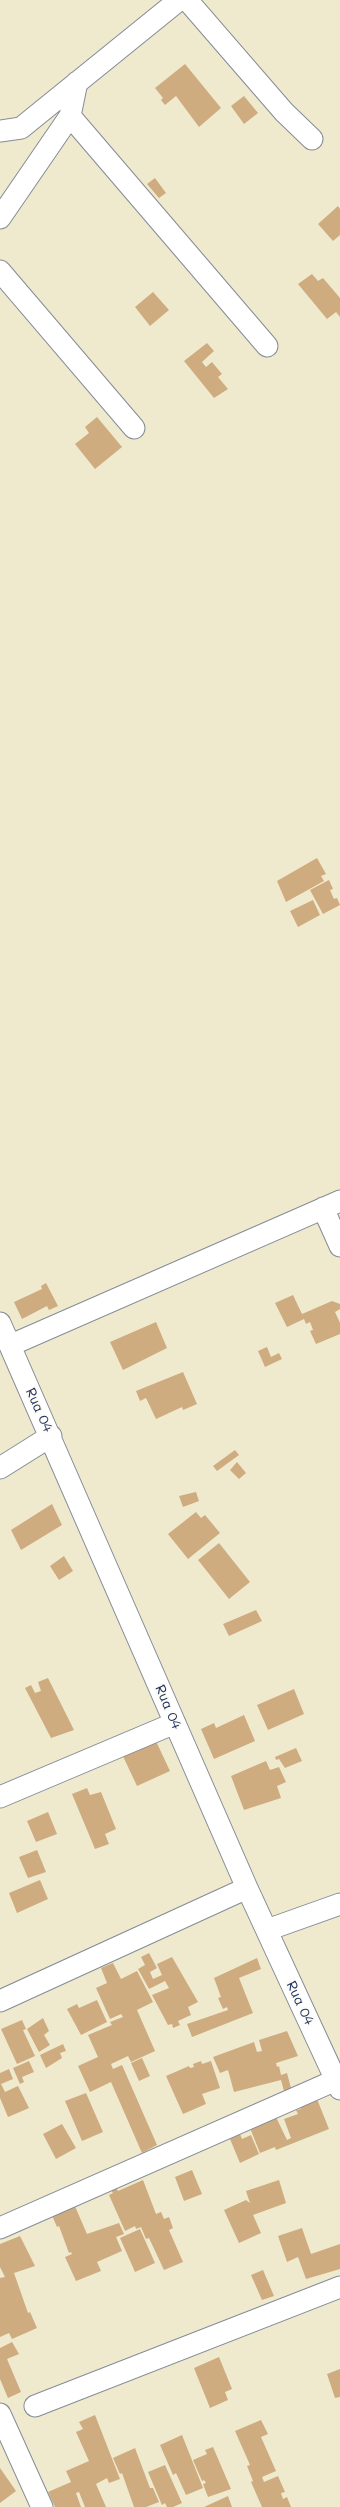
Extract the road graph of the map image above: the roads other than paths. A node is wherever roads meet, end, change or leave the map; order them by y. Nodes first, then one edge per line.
1 (179, 0) edge
2 (187, 0) edge
3 (77, 82) junction
4 (70, 116) junction
5 (0, 131) edge
6 (312, 139) dead end
7 (0, 218) edge
8 (0, 271) edge
9 (267, 346) dead end
10 (134, 428) dead end
11 (332, 1205) edge
12 (340, 1246) edge
13 (0, 1323) edge
14 (11, 1345) junction
15 (51, 1436) junction
16 (0, 1468) edge
17 (175, 1723) junction
18 (0, 1797) edge
19 (247, 1888) junction
20 (340, 1904) edge
21 (267, 1930) junction
22 (0, 2001) edge
23 (338, 2084) edge
24 (0, 2228) edge
25 (340, 2287) edge
26 (35, 2406) dead end
27 (0, 2414) edge
28 (42, 2507) edge

1 - 3 street
2 - 6 street
3 - 4 street
3 - 5 street
4 - 7 street
4 - 9 street
8 - 10 street
11 - 12 street
11 - 14 street
13 - 14 street, Rua 04
14 - 15 street, Rua 04
15 - 16 street
15 - 17 street, Rua 04
17 - 18 street
17 - 19 street, Rua 04
19 - 21 street, Rua 04
19 - 22 street
20 - 21 street
21 - 23 street, Rua 04
23 - 24 street
25 - 26 street
27 - 28 street

